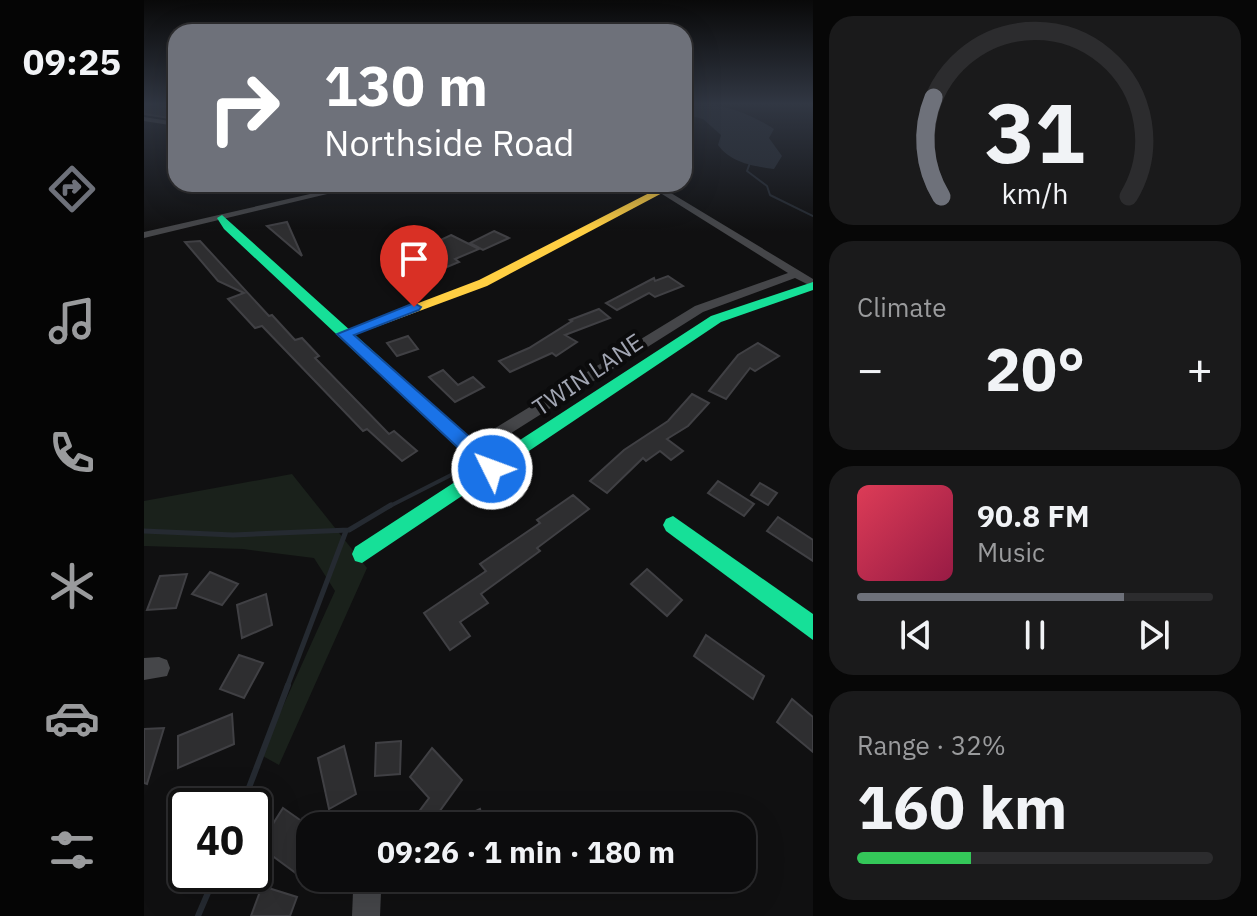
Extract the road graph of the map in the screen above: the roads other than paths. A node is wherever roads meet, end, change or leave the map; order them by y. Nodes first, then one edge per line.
1 (331, 192) edge
2 (646, 192) edge
3 (663, 192) edge
4 (222, 218) junction
5 (144, 235) edge
6 (796, 274) junction
7 (813, 285) edge
8 (344, 334) junction
9 (472, 450) junction
10 (492, 469) junction
11 (673, 525) dead end
12 (362, 554) dead end
13 (813, 628) edge

1 - 4 street
2 - 8 street
3 - 6 street
4 - 5 street
4 - 8 street
6 - 7 street
6 - 9 street, TWIN LANE
7 - 10 street, TWIN LANE
8 - 9 street
9 - 10 street
10 - 12 street, TWIN LANE
11 - 13 street

